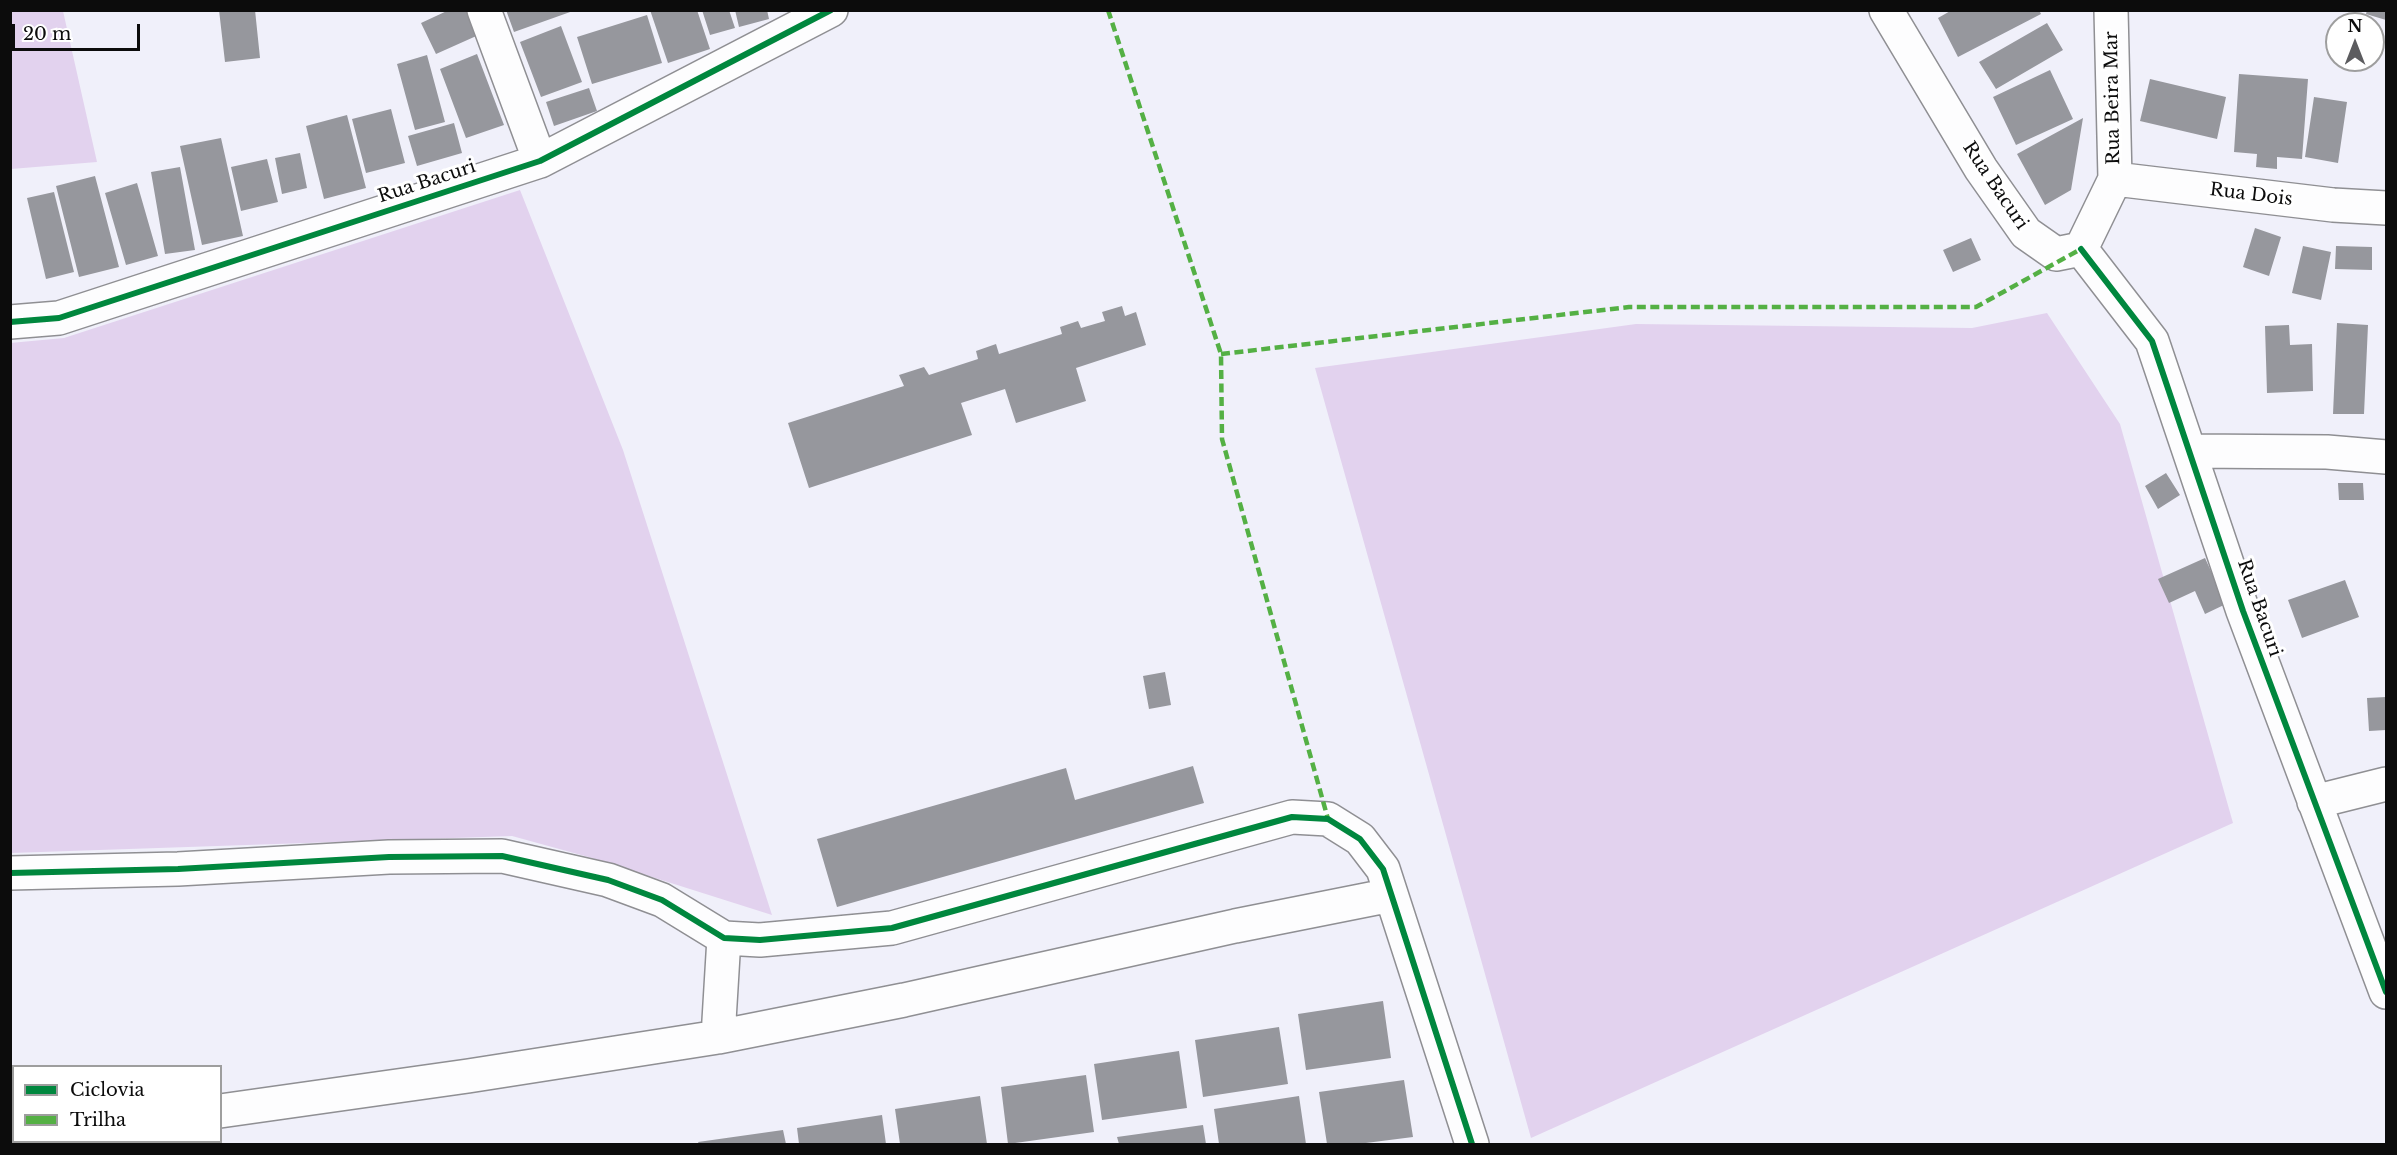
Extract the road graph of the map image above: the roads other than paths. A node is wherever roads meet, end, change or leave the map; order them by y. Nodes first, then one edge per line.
1 (484, 10) edge
2 (831, 10) edge
3 (1886, 10) edge
4 (2111, 10) edge
5 (540, 161) junction
6 (2115, 179) junction
7 (2386, 208) edge
8 (2081, 249) junction
9 (10, 322) edge
10 (2190, 451) junction
11 (2386, 457) edge
12 (2386, 784) edge
13 (2314, 802) junction
14 (10, 873) edge
15 (1391, 895) junction
16 (724, 938) junction
17 (2386, 992) edge
18 (718, 1037) junction
19 (222, 1111) edge
20 (1471, 1144) edge

1 - 5 street
2 - 5 street, Rua Bacuri
3 - 8 street, Rua Bacuri
4 - 6 street, Rua Beira Mar
5 - 9 street, Rua Bacuri
6 - 7 street, Rua Dois
6 - 8 street, Rua Beira Mar
8 - 10 street, Rua Bacuri
10 - 11 street
10 - 13 street, Rua Bacuri
12 - 13 street
13 - 17 street, Rua Bacuri
14 - 16 street
15 - 16 street
15 - 18 street
15 - 20 street
16 - 18 street
18 - 19 street

